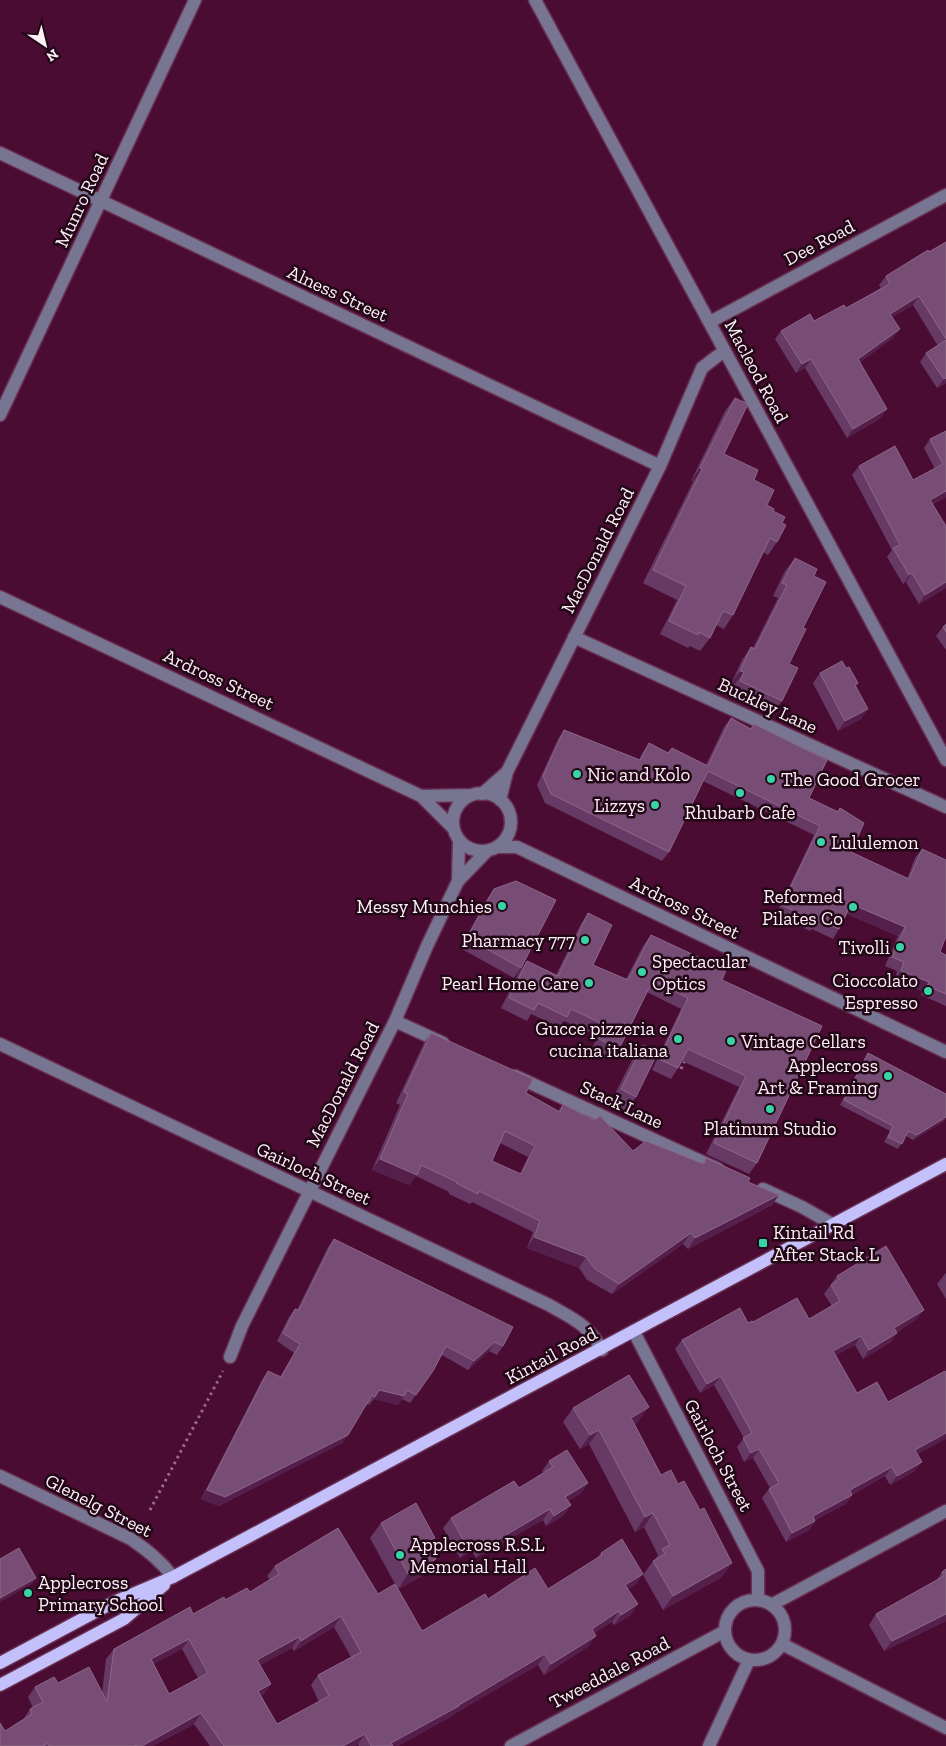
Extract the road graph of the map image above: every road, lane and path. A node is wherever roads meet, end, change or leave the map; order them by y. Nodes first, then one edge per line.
1 (194, 0) edge
2 (535, 0) edge
3 (0, 153) edge
4 (946, 195) edge
5 (101, 201) junction
6 (710, 322) junction
7 (725, 351) junction
8 (0, 415) edge
9 (660, 466) junction
10 (0, 597) edge
11 (574, 637) junction
12 (946, 760) edge
13 (507, 772) junction
14 (478, 794) junction
15 (422, 796) junction
16 (500, 800) junction
17 (946, 807) edge
18 (510, 827) junction
19 (456, 835) junction
20 (517, 847) junction
21 (492, 849) junction
22 (458, 881) junction
23 (395, 1021) junction
24 (0, 1044) edge
25 (454, 1048) edge
26 (689, 1051) edge
27 (946, 1052) edge
28 (681, 1069) edge
29 (505, 1072) edge
30 (946, 1164) edge
31 (732, 1175) edge
32 (750, 1183) edge
33 (309, 1191) junction
34 (832, 1224) junction
35 (634, 1332) junction
36 (602, 1350) junction
37 (230, 1358) joint
38 (0, 1476) edge
39 (150, 1510) dead end
40 (946, 1510) edge
41 (174, 1577) junction
42 (758, 1599) junction
43 (773, 1604) junction
44 (725, 1631) junction
45 (782, 1644) junction
46 (749, 1660) junction
47 (0, 1663) edge
48 (0, 1684) edge
49 (946, 1728) edge
50 (511, 1746) edge
51 (709, 1746) edge

1 - 5 street, Munro Road
2 - 6 street, Macleod Road
3 - 5 street, Alness Street
4 - 6 street, Dee Road
5 - 8 street, Munro Road
5 - 9 street, Alness Street
6 - 7 street, Macleod Road
7 - 9 street, MacDonald Road
7 - 12 street, Macleod Road
9 - 11 street, MacDonald Road
10 - 15 street, Ardross Street
11 - 13 street, MacDonald Road
11 - 17 street, Buckley Lane
13 - 14 street, MacDonald Road
13 - 16 street, MacDonald Road
14 - 15 street, Ardross Street
14 - 16 street
14 - 19 street
15 - 19 street, Ardross Street
16 - 18 street
18 - 20 street
18 - 21 street
19 - 21 street
19 - 22 street, MacDonald Road
20 - 21 street, Ardross Street
20 - 27 street, Ardross Street
21 - 22 street, MacDonald Road
22 - 23 street, MacDonald Road
23 - 25 street
23 - 33 street, MacDonald Road
24 - 33 street, Gairloch Street
26 - 28 path
29 - 31 street, Stack Lane
30 - 34 main road, Kintail Road
32 - 34 street
33 - 36 street, Gairloch Street
33 - 37 street, MacDonald Road
34 - 35 main road, Kintail Road
35 - 36 main road, Kintail Road
35 - 42 street, Gairloch Street
36 - 41 main road, Kintail Road
37 - 39 path
38 - 41 street, Glenelg Street
40 - 43 street
41 - 47 main road, Kintail Road
41 - 48 main road, Kintail Road
42 - 43 street
42 - 44 street
43 - 45 street
44 - 46 street
44 - 50 street, Tweeddale Road
45 - 46 street
45 - 49 street
46 - 51 street

